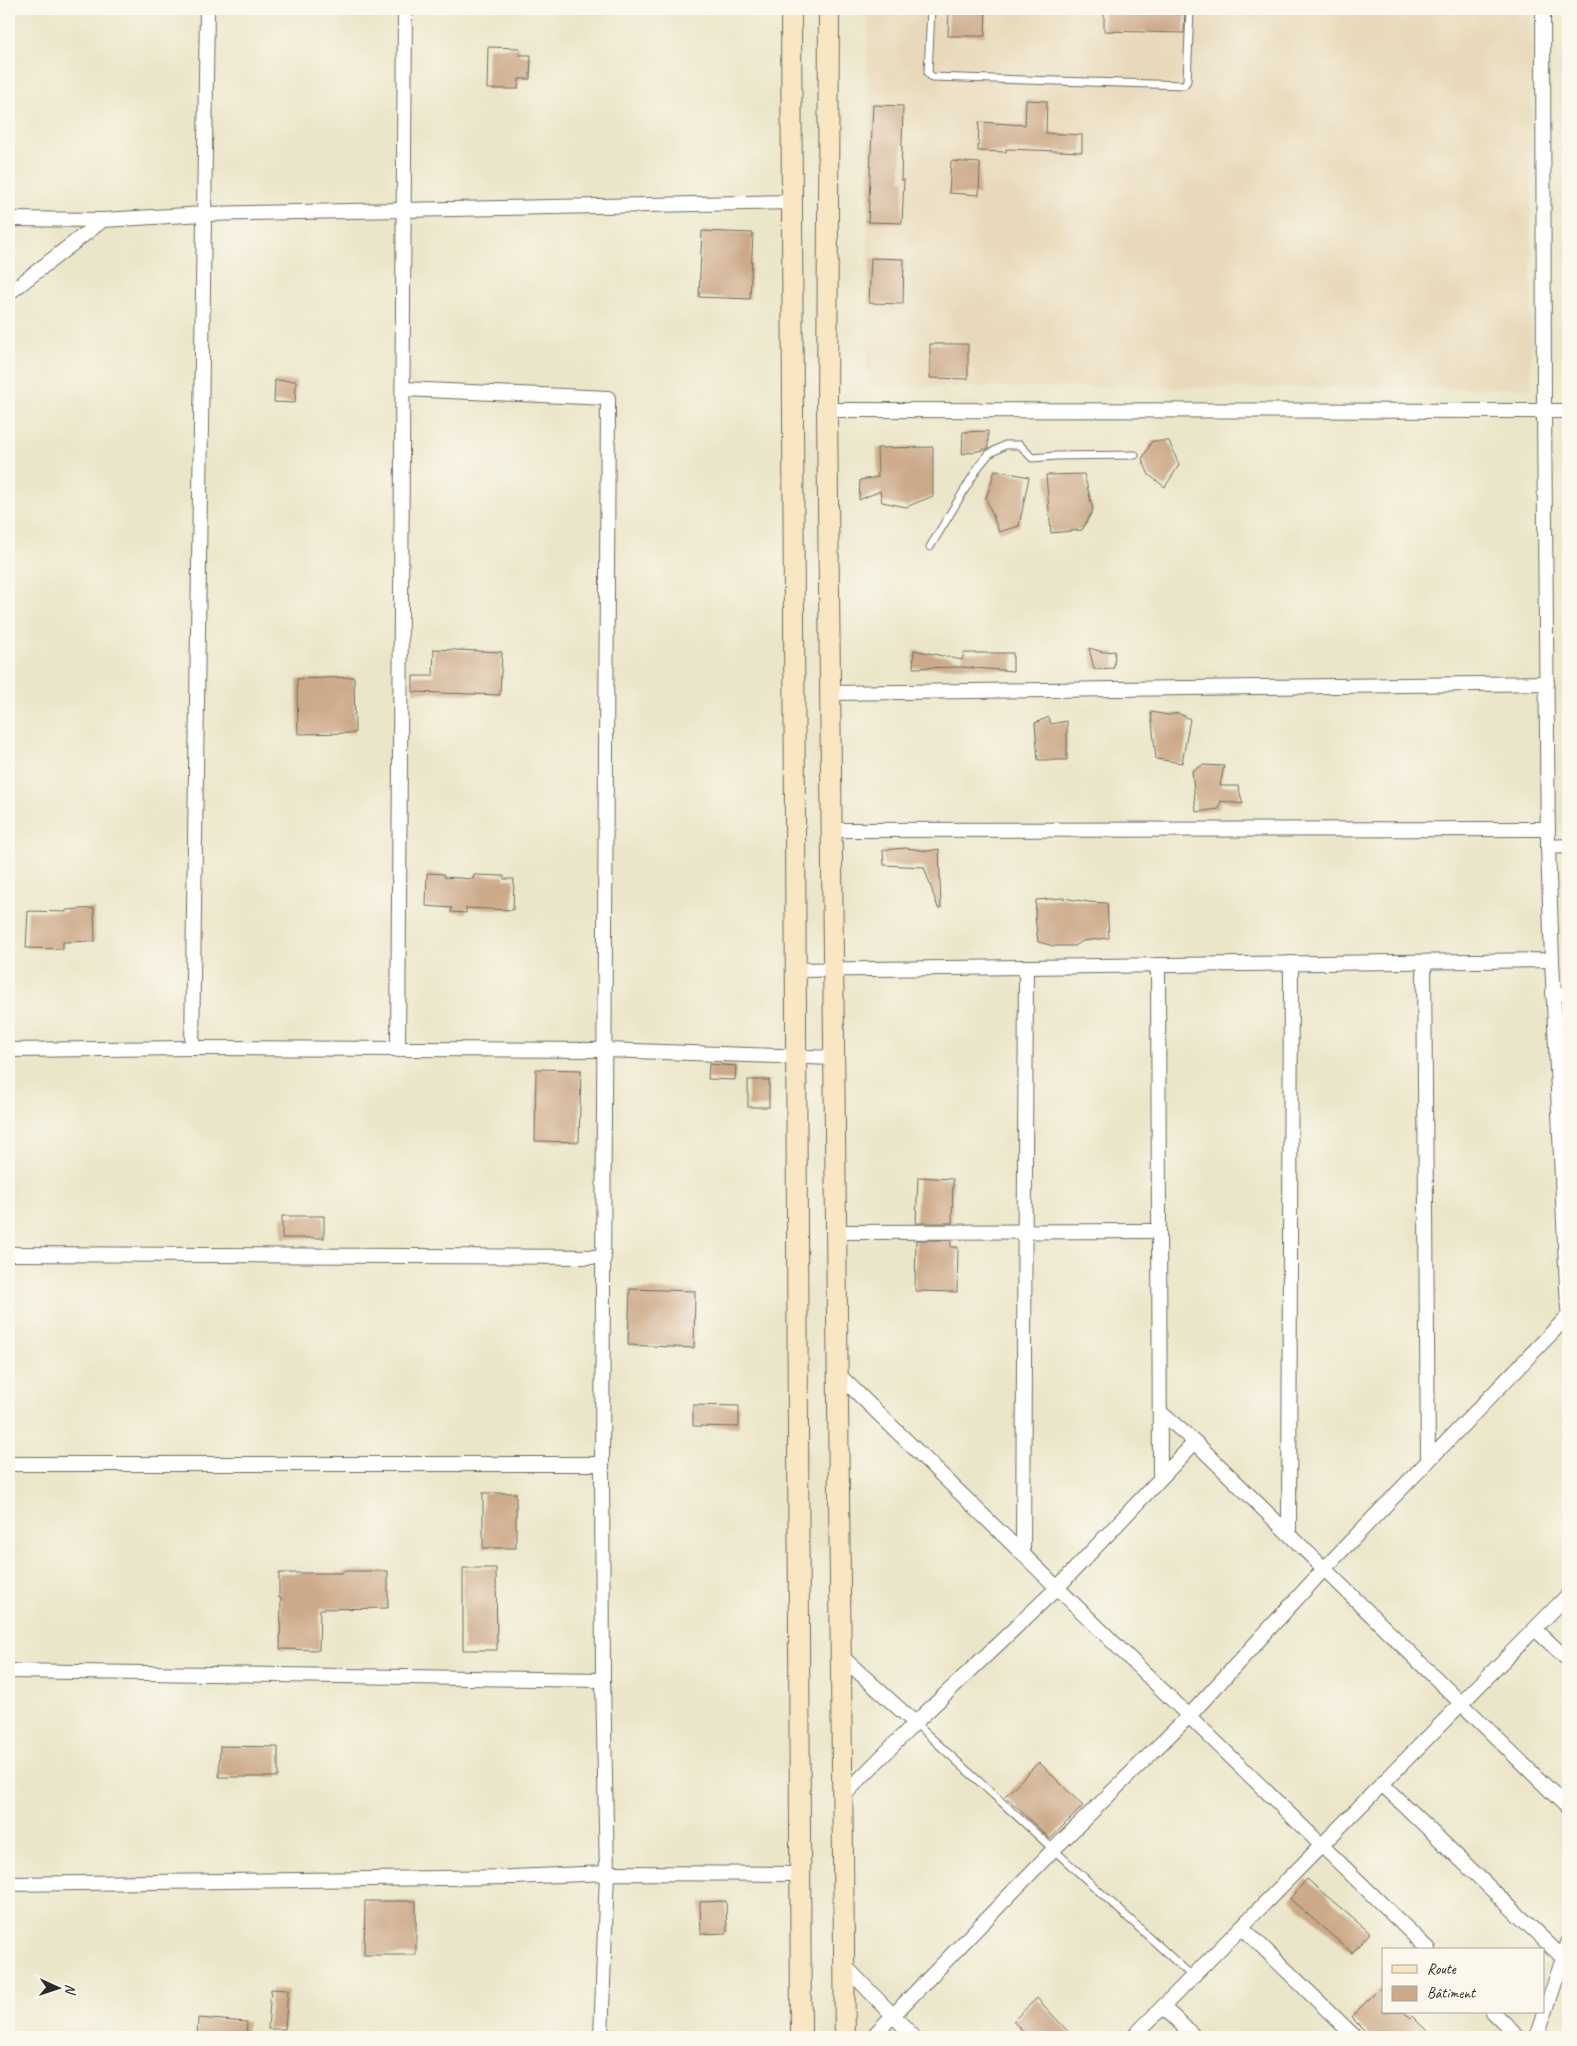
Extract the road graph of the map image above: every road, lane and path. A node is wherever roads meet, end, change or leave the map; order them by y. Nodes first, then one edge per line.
1 (207, 9) edge
2 (405, 9) edge
3 (791, 9) edge
4 (829, 9) edge
5 (931, 9) edge
6 (1190, 9) edge
7 (1543, 9) edge
8 (792, 202) junction
9 (404, 210) junction
10 (204, 214) junction
11 (9, 219) edge
12 (103, 220) junction
13 (9, 293) edge
14 (402, 389) junction
15 (828, 410) junction
16 (1544, 411) junction
17 (1568, 411) edge
18 (1136, 455) dead end
19 (930, 547) dead end
20 (1547, 683) junction
21 (831, 693) junction
22 (1548, 829) junction
23 (832, 830) junction
24 (1568, 846) edge
25 (1548, 847) junction
26 (1552, 960) junction
27 (1424, 962) junction
28 (1291, 963) junction
29 (1158, 965) junction
30 (1026, 966) junction
31 (834, 969) junction
32 (795, 970) junction
33 (1553, 993) junction
34 (1568, 995) edge
35 (192, 1048) junction
36 (9, 1050) edge
37 (398, 1050) junction
38 (605, 1050) junction
39 (795, 1057) junction
40 (835, 1058) junction
41 (1159, 1231) junction
42 (837, 1232) junction
43 (1025, 1232) junction
44 (9, 1254) edge
45 (604, 1257) junction
46 (1567, 1282) edge
47 (1568, 1309) edge
48 (1568, 1316) edge
49 (839, 1375) junction
50 (1160, 1412) junction
51 (1195, 1442) junction
52 (1428, 1460) junction
53 (9, 1464) edge
54 (602, 1464) junction
55 (1160, 1477) junction
56 (1289, 1534) junction
57 (1023, 1554) junction
58 (1324, 1569) junction
59 (1057, 1588) junction
60 (1568, 1595) edge
61 (1535, 1629) junction
62 (842, 1657) junction
63 (1568, 1660) edge
64 (9, 1671) edge
65 (603, 1680) junction
66 (1462, 1704) junction
67 (1189, 1716) junction
68 (915, 1723) junction
69 (1382, 1784) junction
70 (844, 1794) junction
71 (1568, 1808) edge
72 (1322, 1846) junction
73 (1054, 1849) junction
74 (607, 1873) junction
75 (799, 1874) junction
76 (9, 1884) edge
77 (1242, 1927) junction
78 (1568, 1943) edge
79 (1427, 1948) edge
80 (1562, 1957) junction
81 (845, 1966) junction
82 (1193, 1976) junction
83 (1163, 2007) junction
84 (1495, 2014) edge
85 (893, 2016) junction
86 (601, 2037) edge
87 (802, 2037) edge
88 (845, 2037) edge
89 (872, 2037) edge
90 (914, 2037) edge
91 (1133, 2037) edge
92 (1196, 2037) edge
93 (1354, 2037) edge
94 (1518, 2037) edge
95 (1537, 2037) edge

1 - 10 street
2 - 9 street
3 - 8 street
4 - 15 street
5 - 6 lane
7 - 16 street
8 - 9 street
8 - 32 street
9 - 10 street
9 - 14 street
10 - 12 street
10 - 35 street
11 - 12 street
12 - 13 street
14 - 37 street
14 - 38 street
15 - 16 street
15 - 21 street
16 - 17 street
16 - 20 street
18 - 19 lane
20 - 21 street
20 - 22 street
21 - 23 street
22 - 23 street
22 - 25 street
23 - 31 street
24 - 25 street
25 - 26 street
26 - 27 street
26 - 33 street
27 - 28 street
27 - 52 street
28 - 29 street
28 - 56 street
29 - 30 street
29 - 41 street
30 - 31 street
30 - 43 street
31 - 32 street
31 - 40 street
32 - 39 street
33 - 34 street
33 - 46 street
35 - 36 street
35 - 37 street
37 - 38 street
38 - 39 street
38 - 45 street
39 - 40 street
39 - 75 street
40 - 42 street
41 - 43 street
41 - 50 street
42 - 43 street
42 - 49 street
43 - 57 street
44 - 45 street
45 - 54 street
46 - 47 street
48 - 52 street
49 - 57 street
49 - 62 street
50 - 51 street
50 - 55 street
51 - 55 street
51 - 56 street
52 - 58 street
53 - 54 street
54 - 65 street
55 - 59 street
56 - 58 street
57 - 59 street
58 - 66 street
58 - 67 street
59 - 67 street
59 - 68 street
60 - 61 street
61 - 63 street
61 - 66 street
62 - 68 street
62 - 70 street
64 - 65 street
65 - 74 street
66 - 69 street
66 - 71 street
67 - 72 street
67 - 73 street
68 - 70 street
68 - 73 lane
69 - 72 street
69 - 80 street
70 - 81 street
72 - 77 street
72 - 79 street
73 - 82 lane
73 - 85 street
74 - 75 street
74 - 76 street
74 - 86 street
75 - 87 street
77 - 82 street
77 - 93 street
78 - 80 street
80 - 95 street
81 - 85 street
81 - 88 street
82 - 83 street
83 - 91 street
83 - 92 street
84 - 94 street
85 - 89 street
85 - 90 street

